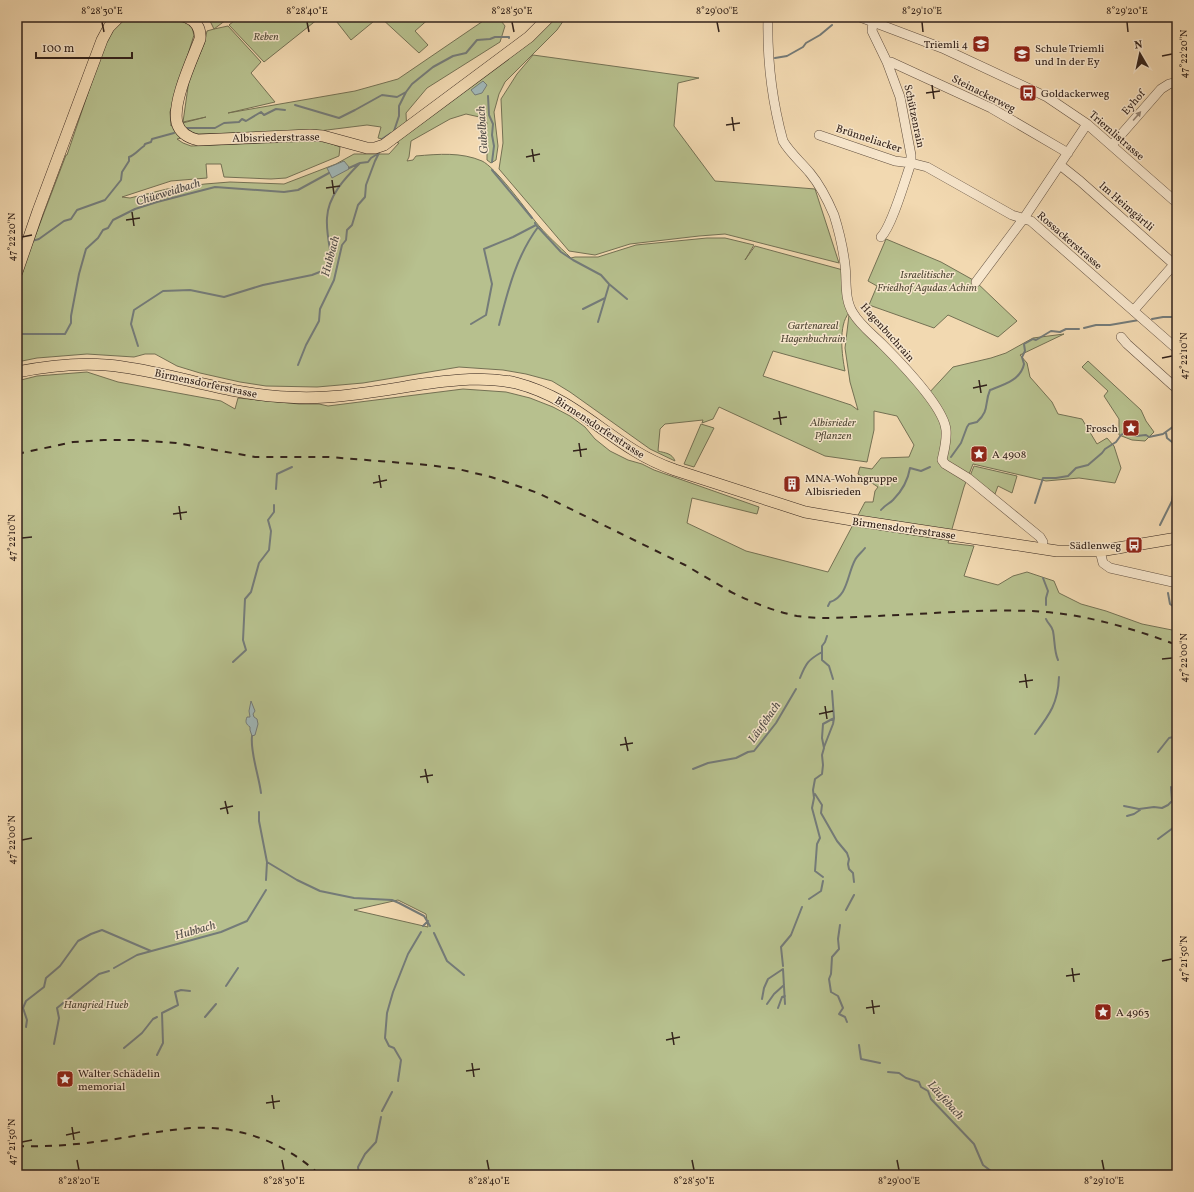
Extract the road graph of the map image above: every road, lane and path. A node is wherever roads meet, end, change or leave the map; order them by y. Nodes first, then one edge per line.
1 (119, 17) edge
2 (186, 17) edge
3 (549, 17) edge
4 (768, 17) edge
5 (860, 17) edge
6 (873, 22) junction
7 (887, 62) junction
8 (1177, 82) edge
9 (1086, 124) junction
10 (819, 135) dead end
11 (1112, 145) junction
12 (1068, 153) junction
13 (911, 163) junction
14 (1060, 165) junction
15 (1177, 203) edge
16 (1024, 218) junction
17 (882, 237) dead end
18 (1176, 264) edge
19 (17, 272) edge
20 (976, 282) dead end
21 (1134, 310) junction
22 (1121, 337) dead end
23 (1177, 349) edge
24 (17, 372) edge
25 (1177, 389) edge
26 (1177, 538) edge
27 (1042, 548) junction
28 (1100, 551) junction
29 (1177, 583) edge

1 - 19 main road
2 - 3 main road, Albisriederstrasse
4 - 27 street, Hagenbuchrain
5 - 6 street, Triemlistrasse
6 - 7 street, Schützenrain
6 - 9 street, Triemlistrasse
7 - 12 street, Steinackerweg
7 - 13 street, Schützenrain
11 -> 8 street, Eyhof
9 - 11 street, Triemlistrasse
9 - 12 street
10 - 13 street, Brünneliacker
11 - 15 street, Triemlistrasse
12 - 14 street
13 - 16 street, Rossackerstrasse
13 - 17 street, Schützenrain
14 - 16 street
14 - 18 street, Im Heimgärtli
16 - 20 street
16 - 21 street, Rossackerstrasse
18 - 21 street
21 - 23 street, Rossackerstrasse
22 - 25 street
24 - 27 main road, Birmensdorferstrasse
26 - 28 main road, Birmensdorferstrasse
27 - 28 main road, Birmensdorferstrasse
28 - 29 street

